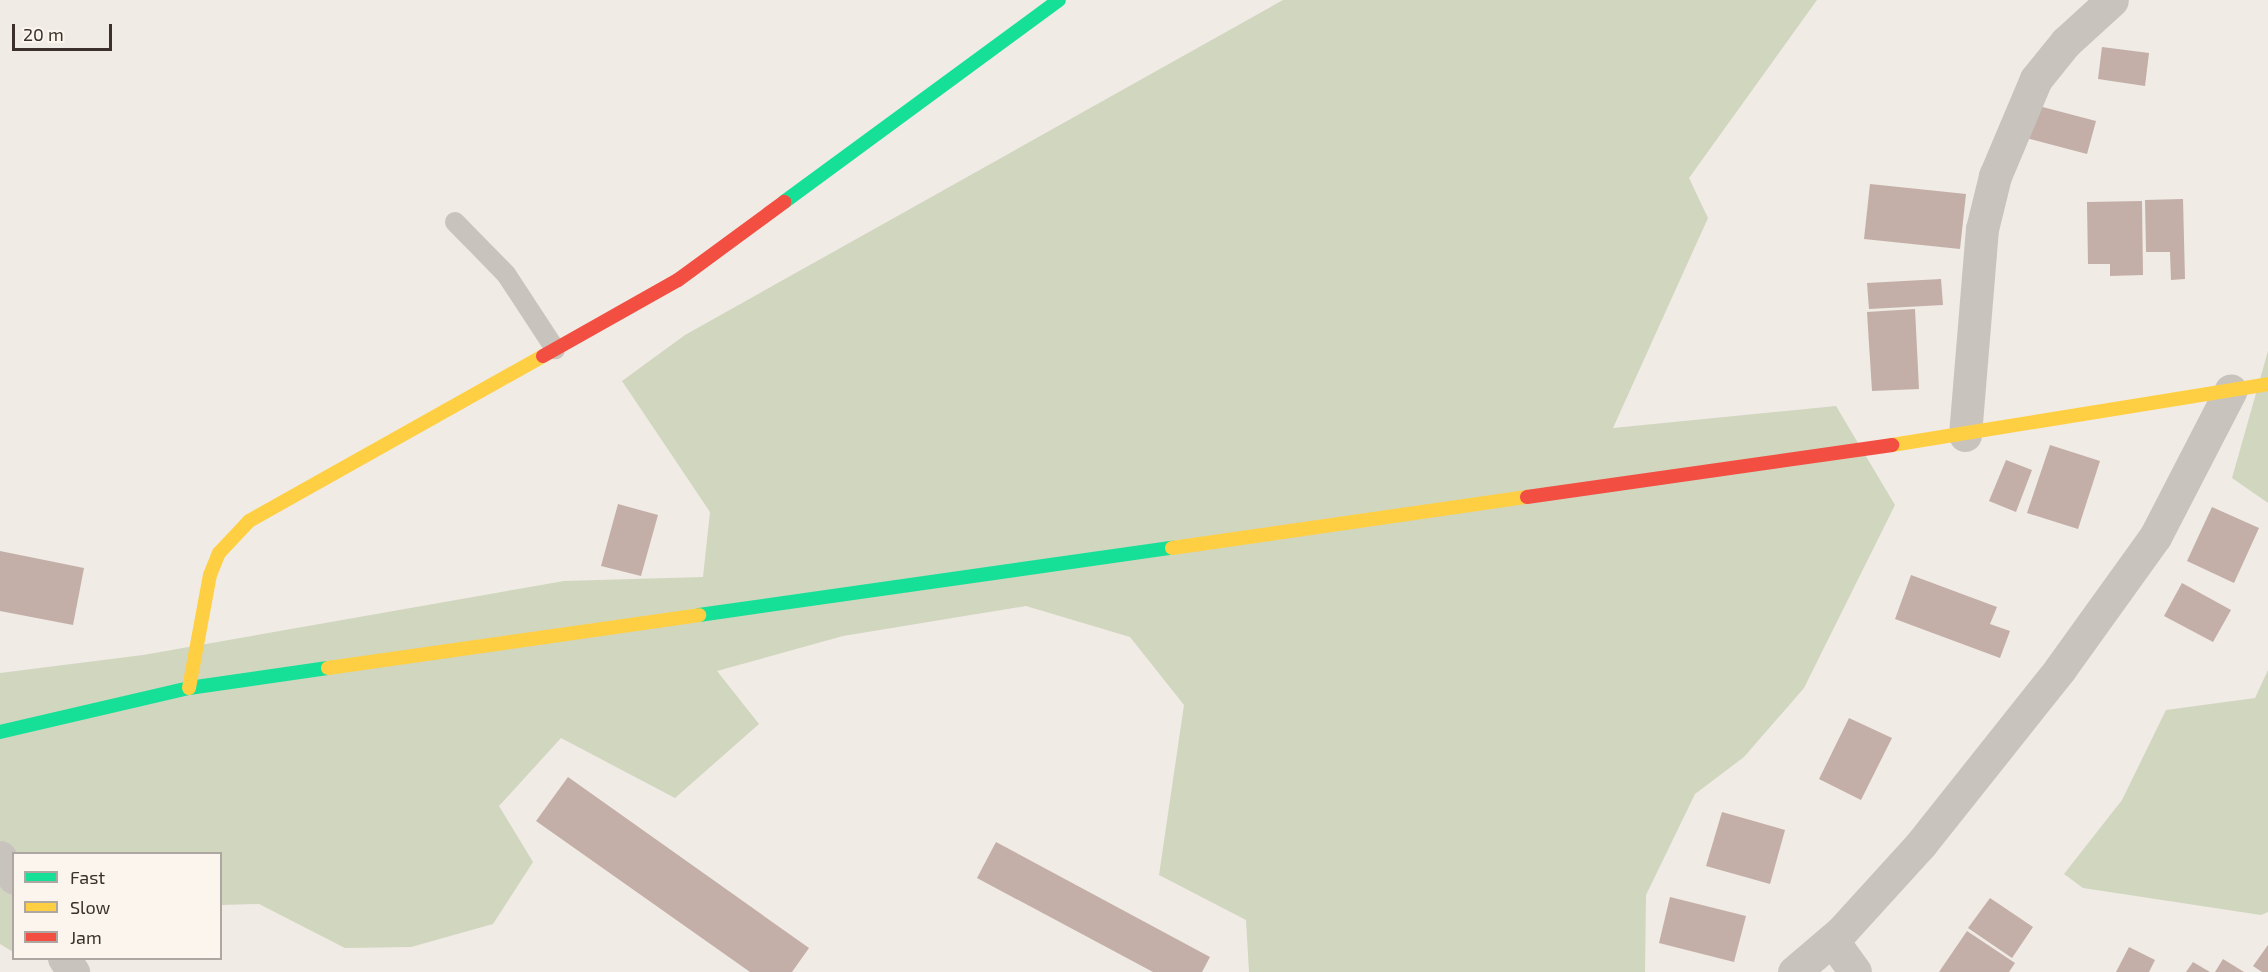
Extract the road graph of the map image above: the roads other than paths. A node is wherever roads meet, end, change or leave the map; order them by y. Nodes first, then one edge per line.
1 (1059, 0) edge
2 (2112, 0) edge
3 (455, 222) dead end
4 (555, 349) junction
5 (2268, 384) edge
6 (2231, 390) junction
7 (1965, 435) junction
8 (189, 688) junction
9 (0, 732) edge
10 (0, 857) edge
11 (12, 875) edge
12 (1832, 940) junction
13 (1794, 972) edge
14 (1855, 972) edge

1 - 4 street
2 - 7 street
3 - 4 lane
4 - 8 street
5 - 6 street
6 - 7 street
6 - 12 street
7 - 8 street
8 - 9 street
10 - 11 street
12 - 13 street
12 - 14 street

